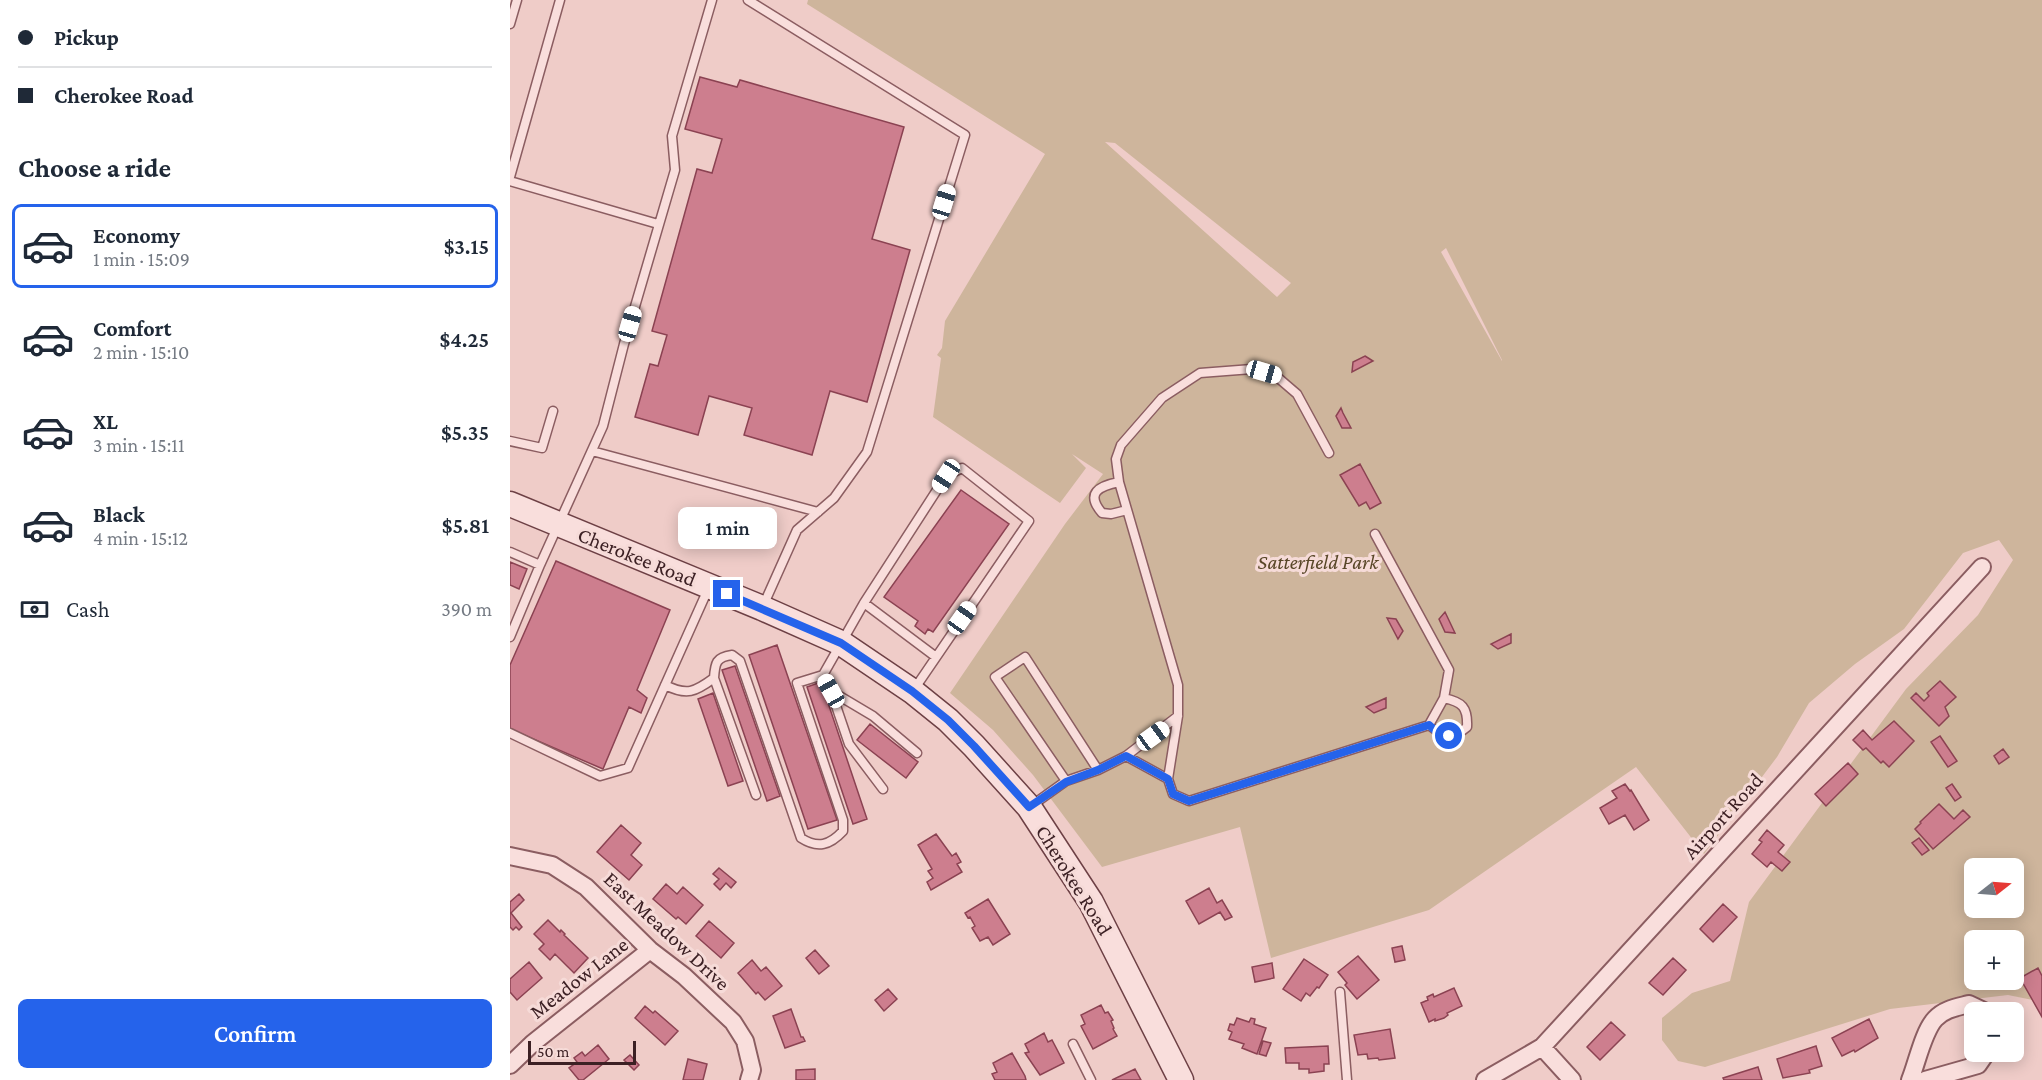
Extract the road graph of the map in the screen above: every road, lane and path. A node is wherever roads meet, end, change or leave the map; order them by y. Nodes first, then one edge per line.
1 (517, 0) edge
2 (560, 0) edge
3 (712, 0) edge
4 (748, 0) edge
5 (510, 24) edge
6 (510, 179) edge
7 (658, 224) junction
8 (553, 411) dead end
9 (510, 441) edge
10 (592, 451) junction
11 (1329, 453) dead end
12 (1119, 482) junction
13 (510, 504) edge
14 (1127, 510) junction
15 (818, 512) junction
16 (559, 524) junction
17 (1375, 534) dead end
18 (510, 552) edge
19 (540, 565) junction
20 (1982, 567) dead end
21 (709, 587) junction
22 (864, 603) junction
23 (762, 608) junction
24 (510, 637) edge
25 (841, 643) junction
26 (936, 657) junction
27 (823, 675) junction
28 (714, 678) junction
29 (665, 685) junction
30 (831, 691) junction
31 (912, 691) junction
32 (1444, 698) junction
33 (1178, 716) junction
34 (1429, 725) junction
35 (510, 733) edge
36 (917, 753) dead end
37 (1126, 756) junction
38 (1098, 770) junction
39 (1168, 779) junction
40 (1066, 782) junction
41 (883, 789) dead end
42 (756, 795) dead end
43 (1029, 807) junction
44 (510, 856) edge
45 (650, 950) junction
46 (1340, 992) dead end
47 (1964, 1006) edge
48 (1073, 1044) dead end
49 (1542, 1047) junction
50 (1980, 1062) edge
51 (510, 1065) edge
52 (749, 1080) edge
53 (1092, 1080) edge
54 (1181, 1080) edge
55 (1347, 1080) edge
56 (1485, 1080) edge
57 (1572, 1080) edge
58 (1910, 1080) edge
59 (1925, 1080) edge

1 - 5 lane
2 - 6 lane
3 - 7 lane
4 - 15 lane
6 - 7 lane
7 - 10 lane
8 - 9 lane
10 - 15 lane
10 - 16 lane
11 - 12 lane
12 - 14 lane
12 - 14 lane
13 - 16 main road, Cherokee Road
14 - 33 lane
15 - 23 lane
16 - 19 lane
16 - 21 main road, Cherokee Road
17 - 32 lane
18 - 19 lane
19 - 24 lane
20 - 49 street, Airport Road
21 - 23 main road, Cherokee Road
21 - 29 lane
22 - 25 lane
22 - 26 lane
22 - 26 lane
23 - 25 main road, Cherokee Road
25 - 27 lane
25 - 31 main road, Cherokee Road
26 - 31 lane
27 - 28 lane
27 - 30 lane
28 - 29 lane
28 - 42 lane
29 - 35 lane
30 - 36 lane
30 - 41 lane
31 - 43 main road, Cherokee Road
32 - 34 lane
32 - 34 lane
33 - 37 lane
33 - 39 lane
34 - 39 lane
37 - 38 lane
37 - 39 lane
38 - 40 lane
38 - 40 lane
40 - 43 lane
43 - 54 main road, Cherokee Road
44 - 45 street, East Meadow Drive
45 - 51 street, Meadow Lane
45 - 52 street, East Meadow Drive
46 - 55 lane
47 - 58 street
48 - 53 lane
49 - 56 street, Airport Road
49 - 57 street
50 - 59 street

